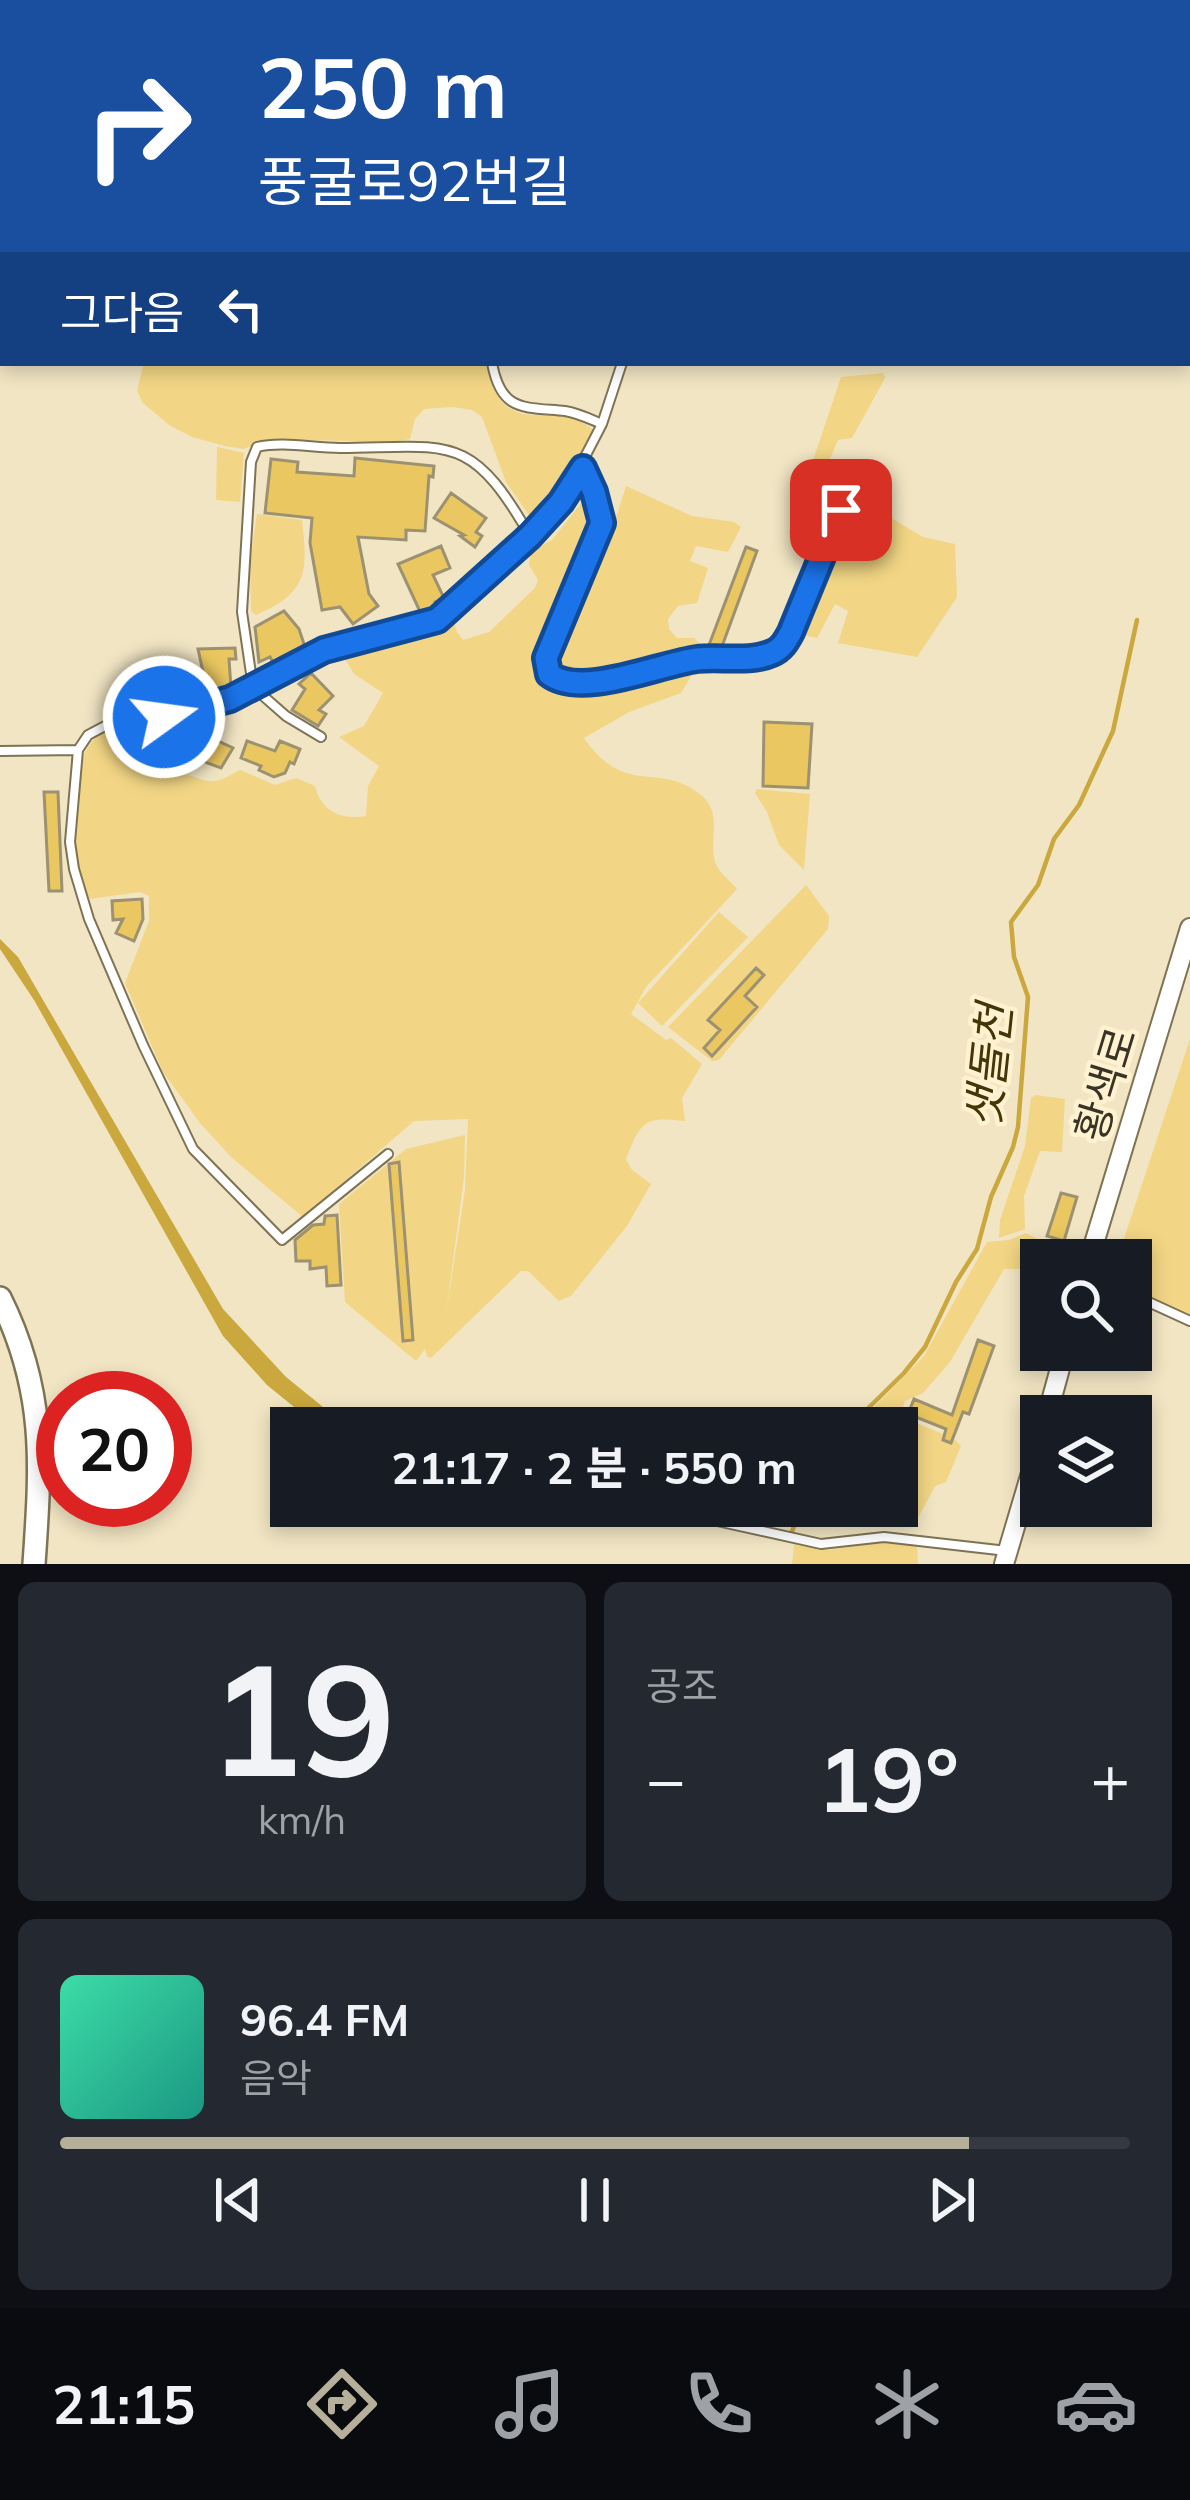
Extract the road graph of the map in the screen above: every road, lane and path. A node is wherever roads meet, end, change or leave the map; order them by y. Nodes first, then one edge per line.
1 (493, 366) edge
2 (621, 366) edge
3 (602, 424) junction
4 (583, 468) junction
5 (845, 501) dead end
6 (530, 536) junction
7 (254, 687) junction
8 (322, 737) dead end
9 (77, 750) junction
10 (0, 751) edge
11 (1190, 928) edge
12 (388, 1154) dead end
13 (1095, 1239) edge
14 (0, 1298) edge
15 (1152, 1304) edge
16 (1190, 1322) edge
17 (1020, 1510) edge
18 (739, 1527) edge
19 (1006, 1558) edge
20 (34, 1564) edge

1 - 3 lane
2 - 3 lane
3 - 4 lane
4 - 5 lane
4 - 6 lane
6 - 7 lane
6 - 7 lane
7 - 8 lane
7 - 9 lane
9 - 10 lane
9 - 12 lane
11 - 13 street, 황색로
14 - 20 main road
15 - 16 lane
17 - 19 street
18 - 19 lane

